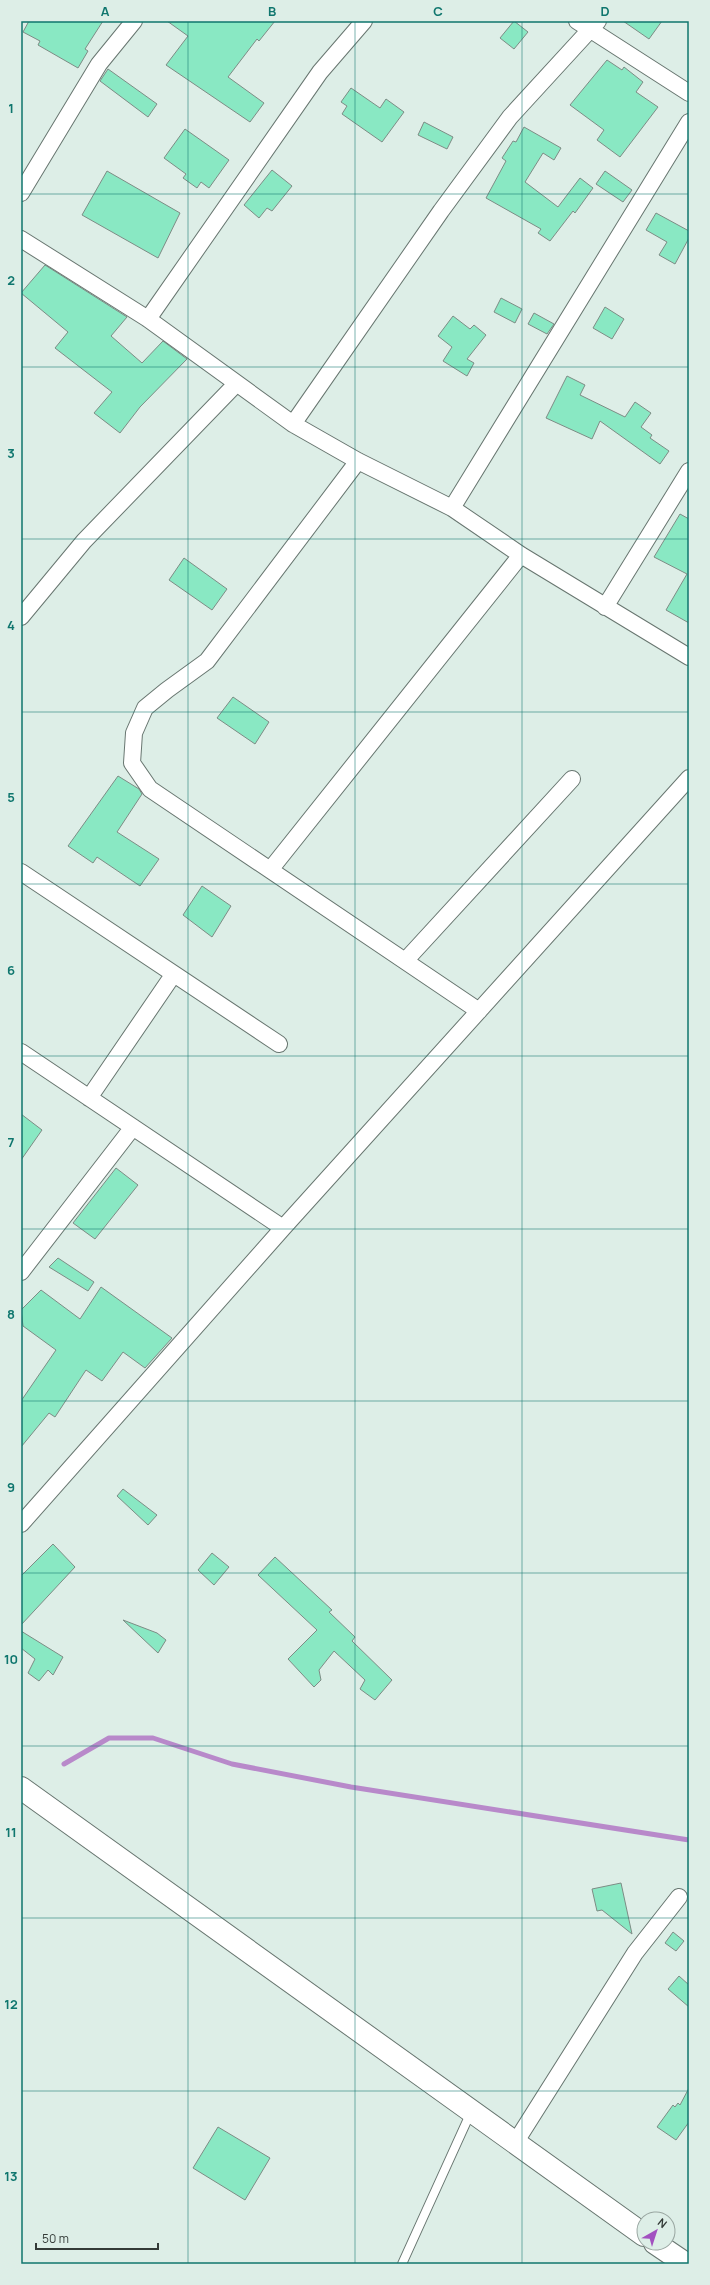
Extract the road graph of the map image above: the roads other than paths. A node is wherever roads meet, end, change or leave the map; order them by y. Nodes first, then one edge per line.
1 (134, 21) edge
2 (364, 21) edge
3 (577, 21) edge
4 (594, 26) edge
5 (689, 93) edge
6 (689, 122) edge
7 (21, 193) edge
8 (21, 239) edge
9 (148, 319) junction
10 (236, 384) junction
11 (292, 424) junction
12 (358, 461) junction
13 (689, 471) edge
14 (452, 508) junction
15 (521, 555) junction
16 (605, 607) junction
17 (21, 617) edge
18 (689, 657) edge
19 (689, 778) edge
20 (572, 779) dead end
21 (270, 870) junction
22 (21, 872) edge
23 (405, 961) junction
24 (173, 974) junction
25 (479, 1011) junction
26 (279, 1044) dead end
27 (21, 1052) edge
28 (89, 1098) junction
29 (133, 1127) junction
30 (283, 1228) junction
31 (21, 1272) edge
32 (21, 1524) edge
33 (21, 1788) edge
34 (679, 1897) dead end
35 (471, 2112) junction
36 (515, 2143) junction
37 (636, 2229) edge
38 (667, 2251) edge
39 (402, 2264) edge
40 (686, 2264) edge

1 - 7 street
2 - 9 street
3 - 4 street
4 - 5 street
4 - 11 street
6 - 14 street
8 - 9 street
9 - 10 street
10 - 11 street
10 - 17 street
11 - 12 street
12 - 14 street
12 - 21 street
13 - 16 street
14 - 15 street
15 - 16 street
15 - 21 street
16 - 18 street
19 - 25 street
20 - 23 street
21 - 23 street
22 - 24 street
23 - 25 street
24 - 26 street
24 - 28 street
25 - 30 street
27 - 28 street
28 - 29 street
29 - 30 street
29 - 31 street
30 - 32 street
33 - 35 main road
34 - 36 street
35 - 36 main road
35 - 39 lane
36 - 37 main road
38 - 40 main road

